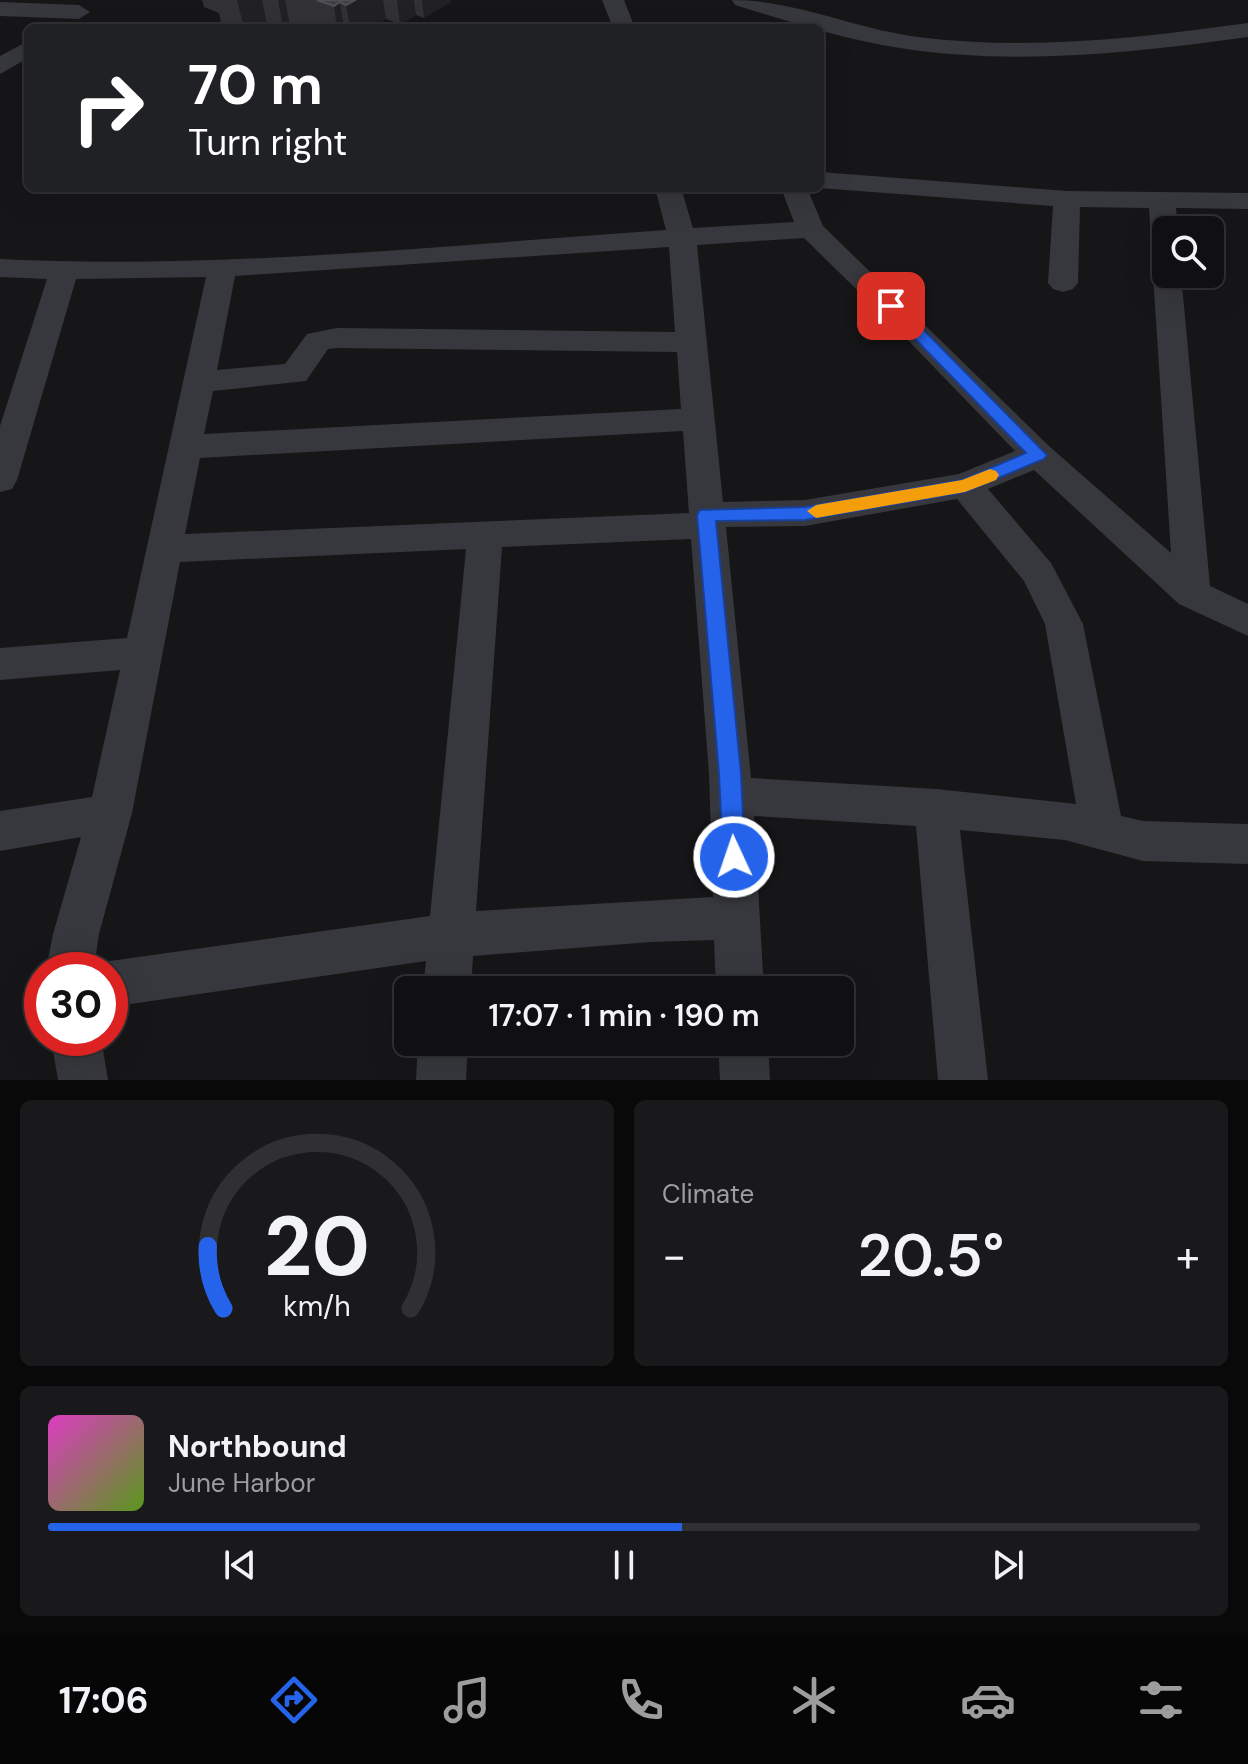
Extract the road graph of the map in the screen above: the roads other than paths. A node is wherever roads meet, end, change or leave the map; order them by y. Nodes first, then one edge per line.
1 (98, 0) edge
2 (613, 0) edge
3 (743, 0) edge
4 (791, 0) edge
5 (0, 9) edge
6 (79, 12) junction
7 (1248, 17) edge
8 (62, 24) edge
9 (622, 24) edge
10 (1246, 41) edge
11 (24, 51) edge
12 (0, 67) edge
13 (824, 180) edge
14 (669, 192) edge
15 (796, 192) edge
16 (1067, 199) junction
17 (1248, 201) edge
18 (1162, 202) junction
19 (1163, 216) edge
20 (811, 229) junction
21 (682, 238) junction
22 (0, 268) edge
23 (222, 268) junction
24 (64, 271) junction
25 (1063, 283) dead end
26 (1168, 288) edge
27 (691, 342) junction
28 (198, 382) junction
29 (698, 419) junction
30 (184, 447) junction
31 (1038, 455) junction
32 (0, 480) edge
33 (965, 485) junction
34 (707, 520) junction
35 (485, 535) junction
36 (162, 549) junction
37 (1192, 594) junction
38 (1248, 621) edge
39 (141, 653) junction
40 (0, 664) edge
41 (731, 796) junction
42 (936, 808) junction
43 (110, 813) junction
44 (1102, 830) junction
45 (0, 831) edge
46 (1248, 844) edge
47 (737, 918) junction
48 (452, 935) junction
49 (73, 952) edge
50 (448, 976) edge
51 (739, 976) edge
52 (128, 981) edge
53 (79, 1056) edge
54 (442, 1056) edge
55 (744, 1056) edge
56 (83, 1080) edge
57 (441, 1080) edge
58 (745, 1080) edge
59 (963, 1080) edge

1 - 6 street
2 - 9 street
3 - 10 street
4 - 7 street
5 - 6 street
6 - 8 street
11 - 12 street
13 - 16 street
14 - 21 street
15 - 20 street
16 - 18 street
16 - 25 street
17 - 18 street
18 - 19 street
20 - 21 street
20 - 31 street
21 - 23 street
21 - 27 street
22 - 24 street
23 - 24 street
23 - 28 street
24 - 32 street
26 - 37 street
27 - 28 street
27 - 29 street
28 - 30 street
29 - 30 street
29 - 34 street
30 - 36 street
31 - 33 street
31 - 37 street
33 - 34 street
33 - 44 street
34 - 35 street
34 - 41 street
35 - 36 street
35 - 48 street
36 - 39 street
37 - 38 street
39 - 40 street
39 - 43 street
41 - 42 street
41 - 47 street
42 - 44 street
42 - 59 street
43 - 45 street
43 - 49 street
44 - 46 street
47 - 48 street
47 - 51 street
48 - 50 street
48 - 52 street
53 - 56 street
54 - 57 street
55 - 58 street

